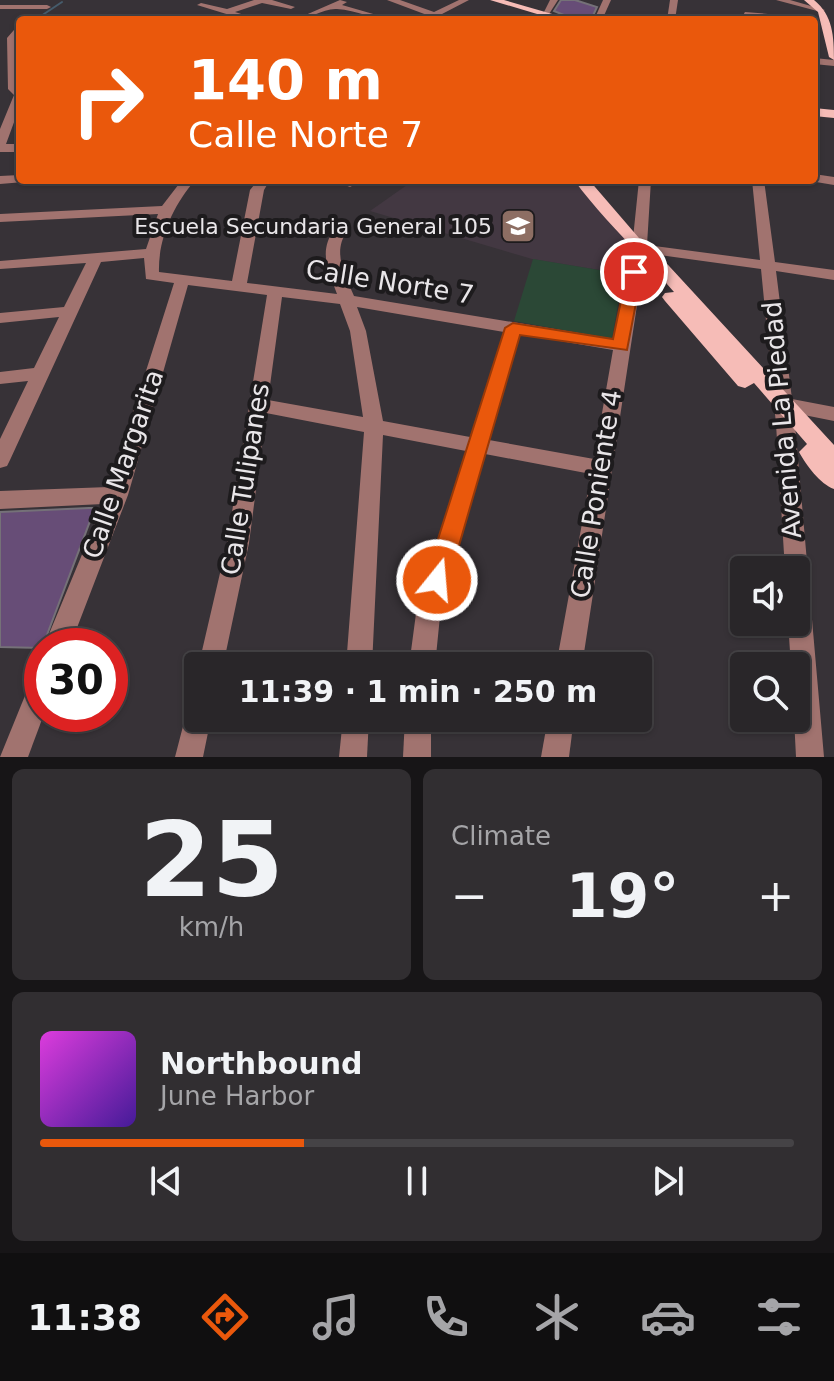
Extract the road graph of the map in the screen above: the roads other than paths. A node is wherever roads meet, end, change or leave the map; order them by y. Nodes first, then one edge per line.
1 (57, 0) edge
2 (127, 0) edge
3 (156, 0) edge
4 (262, 0) edge
5 (349, 0) edge
6 (391, 0) edge
7 (465, 0) edge
8 (494, 0) edge
9 (554, 0) edge
10 (780, 0) edge
11 (808, 0) edge
12 (199, 2) edge
13 (514, 2) edge
14 (18, 4) edge
15 (0, 6) edge
16 (335, 6) junction
17 (47, 7) junction
18 (291, 7) dead end
19 (821, 10) junction
20 (228, 12) junction
21 (546, 12) junction
22 (12, 16) dead end
23 (35, 16) edge
24 (217, 16) dead end
25 (242, 16) edge
26 (312, 16) edge
27 (374, 16) edge
28 (427, 16) edge
29 (432, 16) edge
30 (557, 16) edge
31 (819, 21) edge
32 (16, 27) edge
33 (4, 28) dead end
34 (16, 31) edge
35 (12, 48) junction
36 (0, 49) edge
37 (834, 60) edge
38 (12, 61) junction
39 (0, 63) edge
40 (15, 91) edge
41 (10, 117) edge
42 (0, 146) edge
43 (184, 184) edge
44 (261, 184) edge
45 (584, 184) edge
46 (645, 184) edge
47 (758, 184) edge
48 (165, 210) junction
49 (0, 218) edge
50 (340, 231) dead end
51 (639, 248) junction
52 (155, 253) junction
53 (96, 257) junction
54 (0, 265) edge
55 (767, 265) junction
56 (834, 275) edge
57 (182, 281) junction
58 (239, 286) junction
59 (275, 291) junction
60 (346, 300) junction
61 (72, 311) junction
62 (0, 318) edge
63 (513, 328) junction
64 (621, 346) junction
65 (40, 374) junction
66 (0, 378) edge
67 (258, 405) junction
68 (785, 414) junction
69 (834, 414) edge
70 (374, 426) junction
71 (479, 446) junction
72 (1, 456) edge
73 (834, 460) edge
74 (599, 468) junction
75 (834, 480) edge
76 (117, 495) junction
77 (0, 500) edge
78 (64, 628) edge
79 (213, 652) edge
80 (360, 652) edge
81 (424, 652) edge
82 (571, 652) edge
83 (24, 731) edge
84 (195, 732) edge
85 (355, 732) edge
86 (418, 732) edge
87 (559, 732) edge
88 (14, 757) edge
89 (189, 757) edge
90 (353, 757) edge
91 (417, 757) edge
92 (555, 757) edge
93 (810, 757) edge

1 - 17 street
2 - 3 street
4 - 18 street
4 - 20 street
5 - 16 street
6 - 28 street
7 - 29 street
8 - 13 main road
9 - 21 street
10 - 19 street
11 - 19 main road
12 - 20 street
13 - 21 main road
14 - 15 street
14 - 17 street
14 - 22 street
16 - 26 street
16 - 27 street
17 - 23 street
19 - 31 main road
20 - 24 street
20 - 25 street
21 - 30 main road
31 - 37 main road
32 - 33 street
34 - 35 street
35 - 36 street
35 - 38 street
38 - 39 street
38 - 40 street
40 - 41 street
41 - 42 street
43 - 48 street
44 - 58 street
45 - 51 main road
46 - 51 street, Calle Poniente 4
47 - 55 street, Avenida La Piedad
48 - 49 street
48 - 52 street
50 - 60 street
51 - 55 street
51 - 64 street, Calle Poniente 4
51 - 68 main road
52 - 53 street
52 - 57 street, Calle Norte 7
53 - 54 street
53 - 61 street
55 - 56 street
55 - 68 street, Avenida La Piedad
57 - 58 street, Calle Norte 7
57 - 76 street, Calle Margarita
58 - 59 street, Calle Norte 7
59 - 60 street, Calle Norte 7
59 - 67 street, Calle Tulipanes
60 - 63 street, Calle Norte 7
60 - 70 street
61 - 62 street
61 - 65 street
63 - 64 street, Calle Norte 7
63 - 71 street
64 - 74 street, Calle Poniente 4
65 - 66 street
65 - 72 street
67 - 70 street
67 - 79 street, Calle Tulipanes
68 - 69 street
68 - 73 main road
68 - 75 main road
68 - 93 street, Avenida La Piedad
70 - 71 street
70 - 80 street
71 - 74 street
71 - 81 street
74 - 82 street, Calle Poniente 4
76 - 77 street
76 - 78 street, Calle Margarita
83 - 88 street
84 - 89 street
85 - 90 street
86 - 91 street
87 - 92 street

